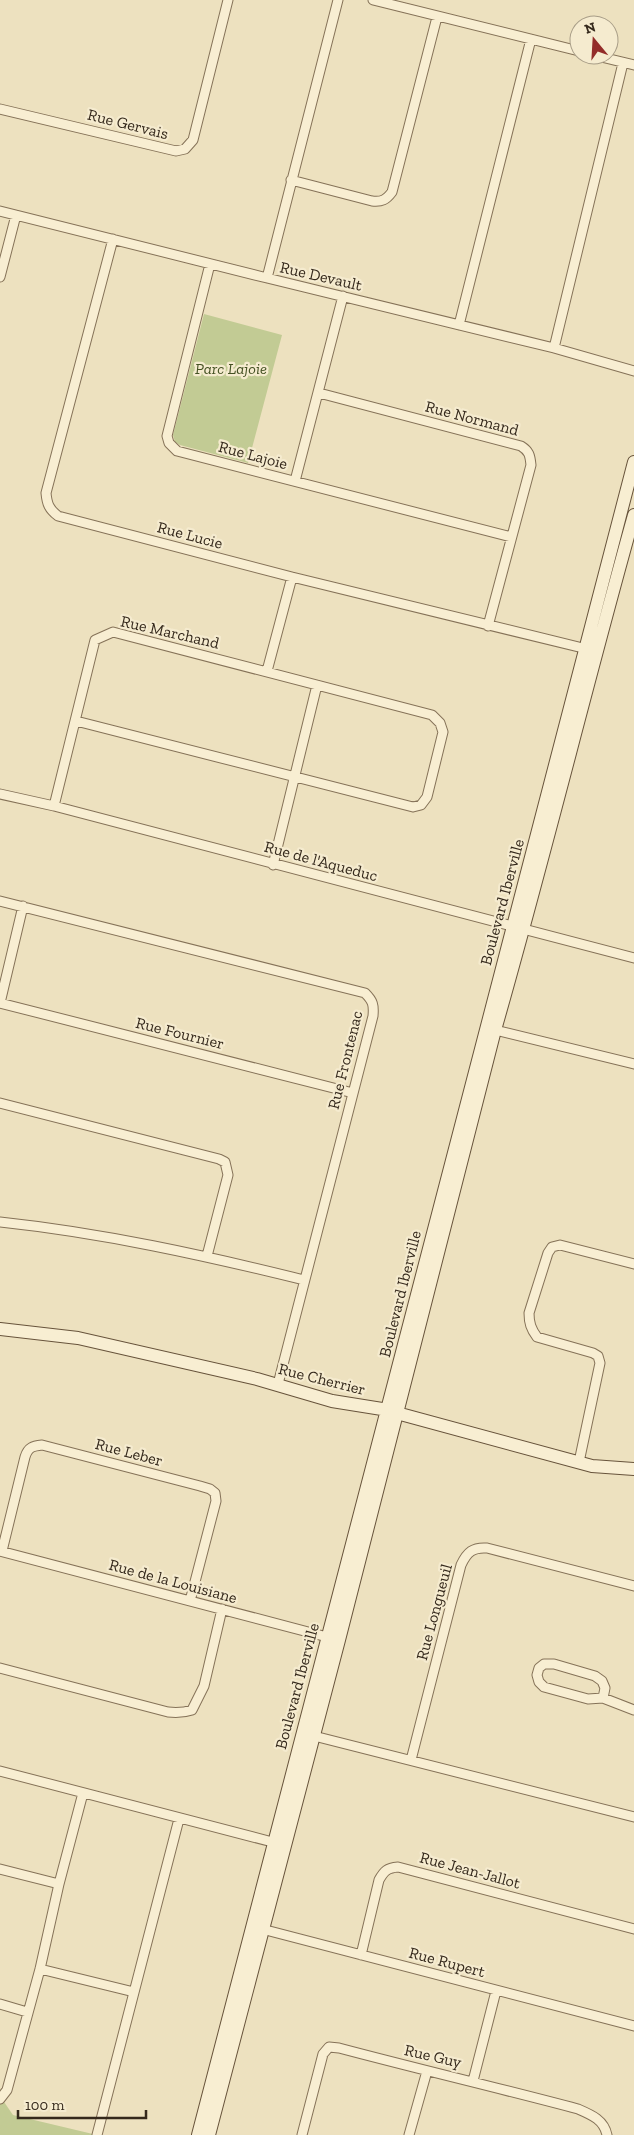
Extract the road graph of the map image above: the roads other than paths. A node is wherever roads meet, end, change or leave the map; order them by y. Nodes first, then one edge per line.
1 (228, 0) edge
2 (338, 0) edge
3 (373, 0) edge
4 (438, 17) junction
5 (531, 39) junction
6 (569, 48) edge
7 (619, 62) edge
8 (623, 63) junction
9 (634, 66) edge
10 (0, 109) edge
11 (291, 180) junction
12 (0, 211) edge
13 (16, 215) junction
14 (113, 239) junction
15 (210, 264) junction
16 (0, 277) edge
17 (267, 278) junction
18 (343, 296) junction
19 (459, 325) junction
20 (554, 348) junction
21 (634, 371) edge
22 (319, 393) junction
23 (634, 462) edge
24 (632, 479) edge
25 (295, 481) junction
26 (634, 515) edge
27 (511, 537) junction
28 (292, 577) junction
29 (488, 626) junction
30 (590, 650) junction
31 (267, 671) junction
32 (317, 685) junction
33 (76, 720) junction
34 (295, 778) junction
35 (0, 794) edge
36 (54, 806) junction
37 (273, 864) junction
38 (0, 900) edge
39 (24, 906) junction
40 (518, 928) junction
41 (634, 958) edge
42 (0, 1003) edge
43 (490, 1029) junction
44 (634, 1064) edge
45 (353, 1093) junction
46 (0, 1103) edge
47 (0, 1222) edge
48 (207, 1256) junction
49 (634, 1264) edge
50 (304, 1280) junction
51 (0, 1329) edge
52 (278, 1384) junction
53 (391, 1413) junction
54 (579, 1462) junction
55 (634, 1469) edge
56 (1, 1551) edge
57 (634, 1586) edge
58 (190, 1601) junction
59 (222, 1609) junction
60 (333, 1639) junction
61 (0, 1668) edge
62 (602, 1698) junction
63 (634, 1710) edge
64 (308, 1734) junction
65 (411, 1760) junction
66 (0, 1771) edge
67 (83, 1793) junction
68 (634, 1816) edge
69 (179, 1819) junction
70 (279, 1844) junction
71 (0, 1869) edge
72 (59, 1884) junction
73 (257, 1928) junction
74 (634, 1929) edge
75 (360, 1955) junction
76 (40, 1969) junction
77 (496, 1991) junction
78 (134, 1992) junction
79 (0, 2004) edge
80 (27, 2012) junction
81 (634, 2026) edge
82 (427, 2071) junction
83 (473, 2081) junction
84 (0, 2100) edge
85 (97, 2135) edge
86 (198, 2135) edge
87 (209, 2135) edge
88 (302, 2135) edge
89 (409, 2135) edge
90 (608, 2135) edge

1 - 10 street, Rue Gervais
2 - 11 street
3 - 4 street
4 - 5 street
4 - 11 street
5 - 6 street
5 - 19 street
7 - 8 street
8 - 9 street
8 - 20 street
11 - 17 street
12 - 13 street, Rue Devault
13 - 14 street, Rue Devault
13 - 16 street
14 - 15 street, Rue Devault
14 - 28 street, Rue Lucie
15 - 17 street, Rue Devault
15 - 25 street, Rue Lajoie
17 - 18 street, Rue Devault
18 - 19 street, Rue Devault
18 - 22 street
19 - 20 street, Rue Devault
20 - 21 street, Rue Devault
22 - 25 street
22 - 27 street, Rue Normand
23 - 24 street, Boulevard Iberville
24 - 30 street, Boulevard Iberville
25 - 27 street, Rue Lajoie
26 - 30 street, Boulevard Iberville
27 - 29 street, Rue Normand
28 - 29 street, Rue Lucie
28 - 31 street
29 - 30 street, Rue Lucie
30 - 40 street, Boulevard Iberville
31 - 32 street, Rue Marchand
31 - 33 street, Rue Marchand
32 - 34 street
32 - 34 street, Rue Marchand
33 - 34 street
33 - 36 street, Rue Marchand
34 - 37 street
35 - 36 street, Rue de l'Aqueduc
36 - 37 street, Rue de l'Aqueduc
37 - 40 street, Rue de l'Aqueduc
38 - 39 street, Rue Frontenac
39 - 42 street
39 - 45 street, Rue Frontenac
40 - 41 street, Rue de l'Aqueduc
40 - 43 street, Boulevard Iberville
42 - 45 street, Rue Fournier
43 - 44 street
43 - 53 street, Boulevard Iberville
45 - 50 street, Rue Frontenac
46 - 48 street
47 - 48 street
48 - 50 street
49 - 54 street
50 - 52 street, Rue Frontenac
51 - 52 street, Rue Cherrier
52 - 53 street, Rue Cherrier
53 - 54 street, Rue Cherrier
53 - 60 street, Boulevard Iberville
54 - 55 street, Rue Cherrier
56 - 58 street, Rue de la Louisiane
56 - 58 street, Rue Leber
57 - 65 street, Rue Longueuil
58 - 59 street, Rue de la Louisiane
59 - 60 street, Rue de la Louisiane
59 - 61 street
60 - 64 street, Boulevard Iberville
62 - 62 street
62 - 63 street
64 - 65 street
64 - 70 street, Boulevard Iberville
65 - 68 street
66 - 67 street
67 - 69 street
67 - 72 street
69 - 70 street
69 - 78 street
70 - 73 street, Boulevard Iberville
71 - 72 street
72 - 76 street
73 - 75 street, Rue Rupert
73 - 86 street, Boulevard Iberville
73 - 87 street, Boulevard Iberville
74 - 75 street, Rue Jean-Jallot
75 - 77 street, Rue Rupert
76 - 78 street
76 - 80 street
77 - 81 street, Rue Rupert
77 - 83 street
78 - 85 street
79 - 80 street
80 - 84 street
82 - 83 street, Rue Guy
82 - 88 street, Rue Guy
82 - 89 street
83 - 90 street, Rue Guy

